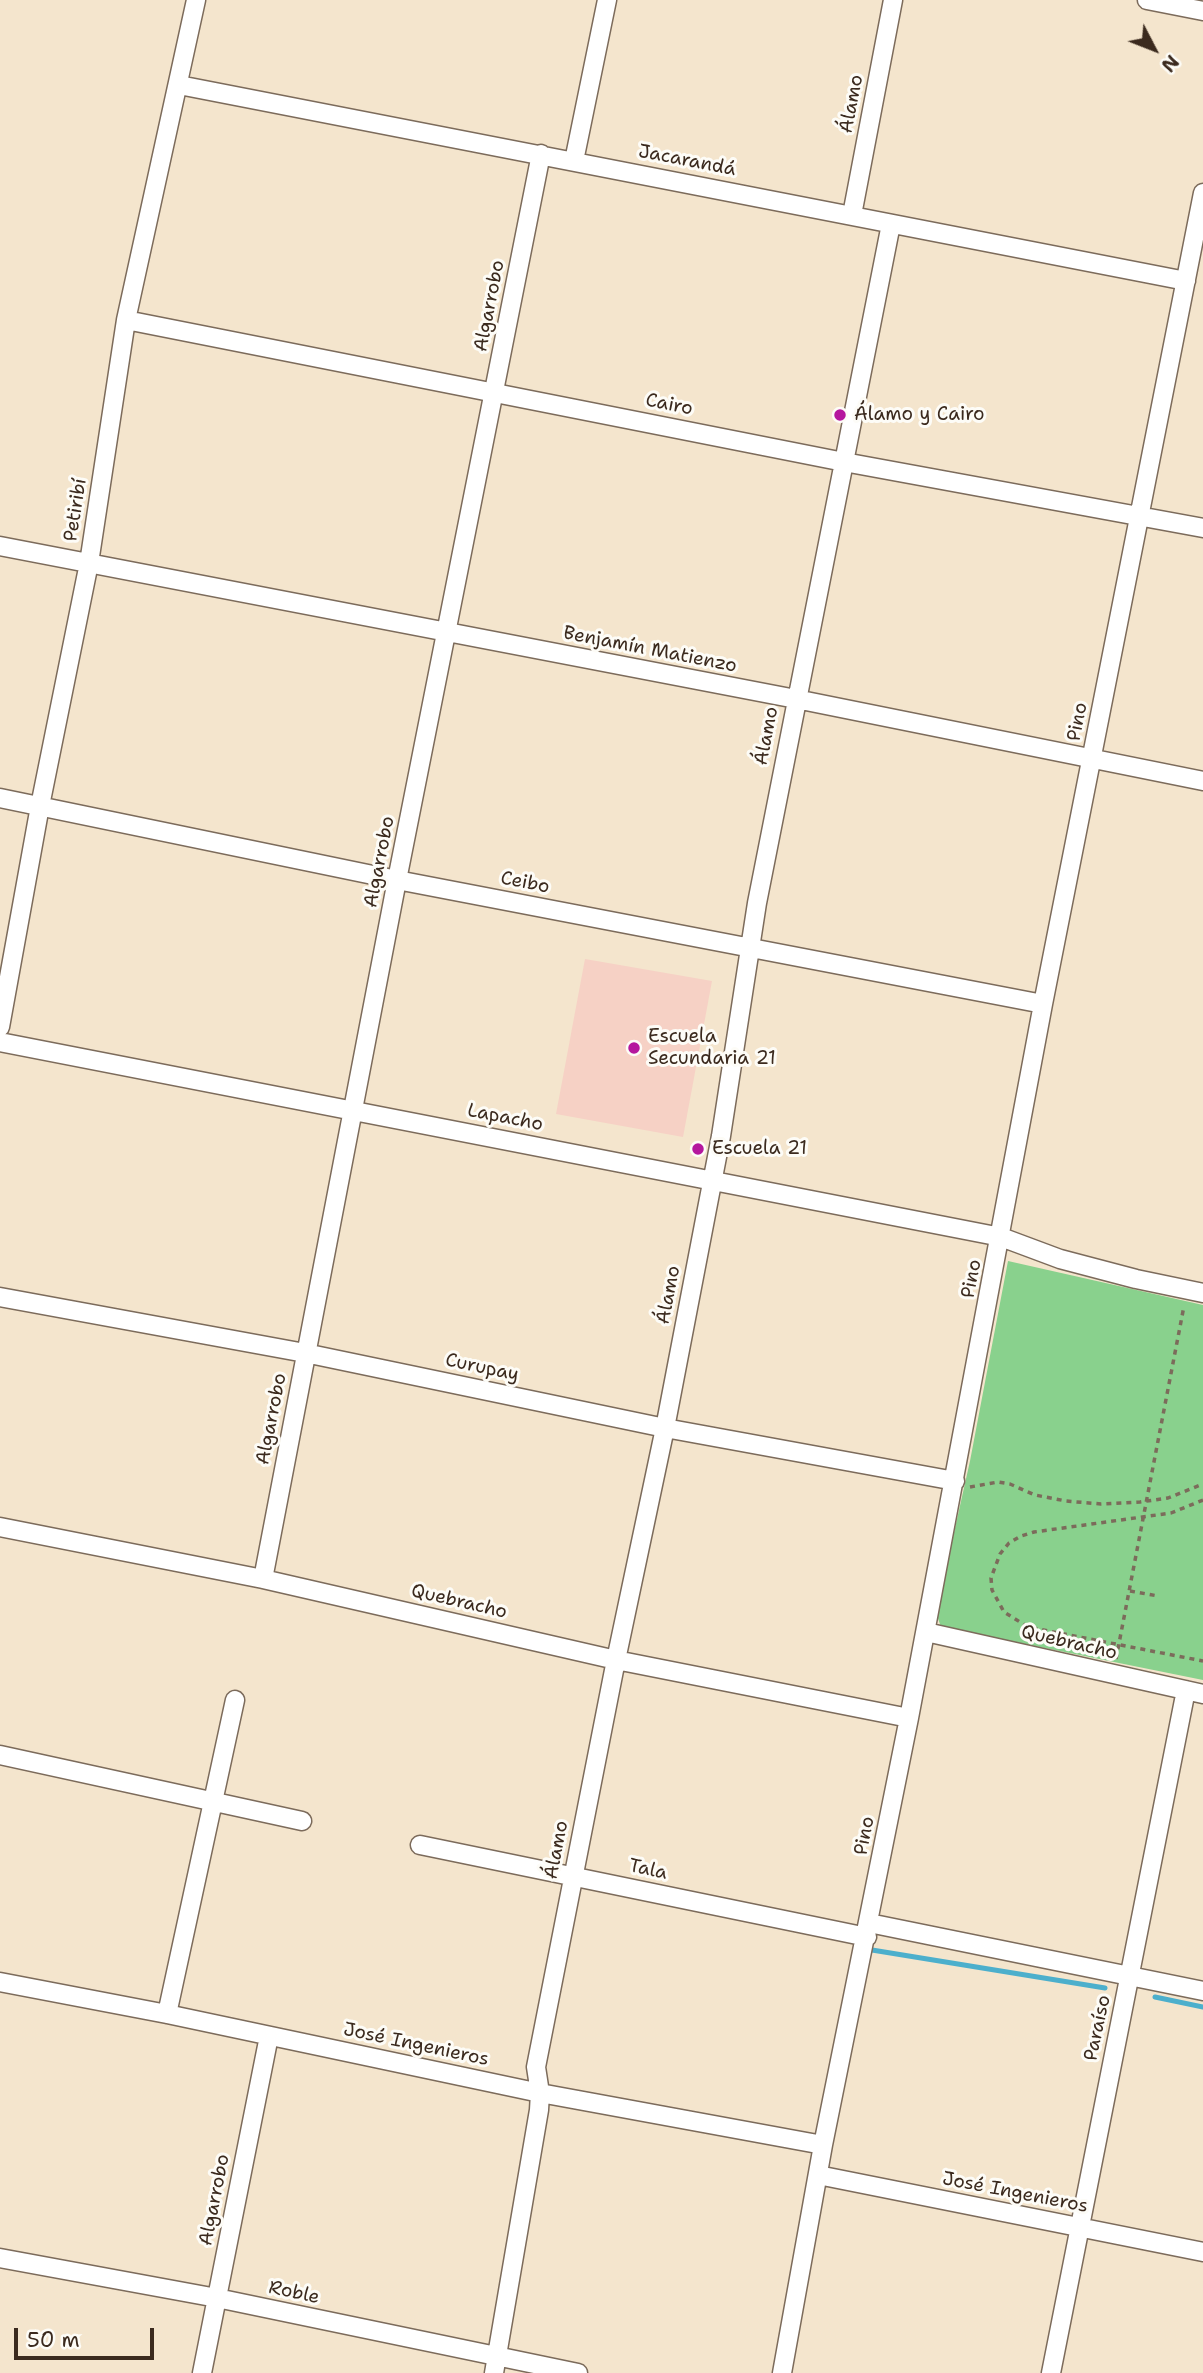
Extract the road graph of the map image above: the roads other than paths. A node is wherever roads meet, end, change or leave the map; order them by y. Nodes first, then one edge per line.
1 (196, 0) edge
2 (607, 0) edge
3 (893, 0) edge
4 (1147, 0) edge
5 (1203, 11) edge
6 (179, 85) junction
7 (541, 154) junction
8 (574, 161) junction
9 (1203, 193) edge
10 (852, 215) junction
11 (891, 224) junction
12 (1186, 281) junction
13 (126, 320) junction
14 (495, 392) junction
15 (844, 462) junction
16 (1139, 516) junction
17 (1203, 528) edge
18 (0, 546) edge
19 (89, 563) junction
20 (448, 633) junction
21 (796, 699) junction
22 (1092, 759) junction
23 (1203, 781) edge
24 (0, 798) edge
25 (40, 806) junction
26 (397, 880) junction
27 (751, 947) junction
28 (1043, 1004) junction
29 (0, 1027) edge
30 (0, 1042) edge
31 (352, 1110) junction
32 (712, 1181) junction
33 (1001, 1237) junction
34 (1195, 1291) edge
35 (0, 1297) edge
36 (305, 1353) junction
37 (665, 1428) junction
38 (953, 1488) junction
39 (0, 1527) edge
40 (263, 1578) junction
41 (926, 1632) junction
42 (616, 1660) junction
43 (1194, 1692) edge
44 (234, 1700) dead end
45 (909, 1718) junction
46 (0, 1755) edge
47 (213, 1801) junction
48 (302, 1821) dead end
49 (420, 1845) dead end
50 (573, 1876) junction
51 (868, 1930) junction
52 (1130, 1976) junction
53 (0, 1982) edge
54 (1203, 1990) edge
55 (167, 2014) junction
56 (269, 2036) junction
57 (540, 2093) junction
58 (823, 2145) junction
59 (818, 2175) junction
60 (1078, 2227) junction
61 (1203, 2252) edge
62 (0, 2258) edge
63 (217, 2298) junction
64 (496, 2365) edge
65 (202, 2373) edge
66 (578, 2373) edge
67 (782, 2373) edge
68 (1051, 2373) edge

1 - 6 street, Petiribí
2 - 8 street
3 - 10 street, Álamo
4 - 5 street
6 - 7 street, Jacarandá
6 - 13 street, Petiribí
7 - 8 street, Jacarandá
7 - 14 street, Algarrobo
8 - 10 street, Jacarandá
9 - 12 street, Pino
10 - 11 street, Jacarandá
11 - 12 street, Jacarandá
11 - 15 street, Álamo
12 - 16 street, Pino
13 - 14 street, Cairo
13 - 19 street, Petiribí
14 - 15 street, Cairo
14 - 20 street, Algarrobo
15 - 16 street, Cairo
15 - 21 street, Álamo
16 - 17 street, Cairo
16 - 22 street, Pino
18 - 19 street, Benjamín Matienzo
19 - 20 street, Benjamín Matienzo
19 - 25 street, Petiribí
20 - 21 street, Benjamín Matienzo
20 - 26 street, Algarrobo
21 - 22 street, Benjamín Matienzo
21 - 27 street, Álamo
22 - 23 street, Benjamín Matienzo
22 - 28 street, Pino
24 - 25 street, Ceibo
25 - 26 street, Ceibo
25 - 29 street, Petiribí
26 - 27 street, Ceibo
26 - 31 street, Algarrobo
27 - 28 street, Ceibo
27 - 32 street, Álamo
28 - 33 street, Pino
30 - 31 street, Lapacho
31 - 32 street, Lapacho
31 - 36 street, Algarrobo
32 - 33 street, Lapacho
32 - 37 street, Álamo
33 - 34 street, Lapacho
33 - 38 street, Pino
35 - 36 street, Curupay
36 - 37 street, Curupay
36 - 40 street, Algarrobo
37 - 38 street, Curupay
37 - 42 street, Álamo
38 - 41 street, Pino
39 - 40 street, Quebracho
40 - 42 street, Quebracho
41 - 43 street, Quebracho
41 - 45 street, Pino
42 - 45 street, Quebracho
42 - 50 street, Álamo
43 - 52 street, Paraíso
44 - 47 street
45 - 51 street, Pino
46 - 47 street
47 - 48 street
47 - 55 street
49 - 50 street, Tala
50 - 51 street, Tala
50 - 57 street, Álamo
51 - 52 street, Tala
51 - 58 street, Pino
52 - 54 street, Tala
52 - 60 street, Paraíso
53 - 55 street, José Ingenieros
55 - 56 street, José Ingenieros
56 - 57 street, José Ingenieros
56 - 63 street, Algarrobo
57 - 58 street, José Ingenieros
57 - 64 street, Álamo
58 - 59 street, Pino
59 - 60 street, José Ingenieros
59 - 67 street, Pino
60 - 61 street, José Ingenieros
60 - 68 street, Paraíso
62 - 63 street, Roble
63 - 64 street, Roble
63 - 65 street, Algarrobo
64 - 66 street, Roble

